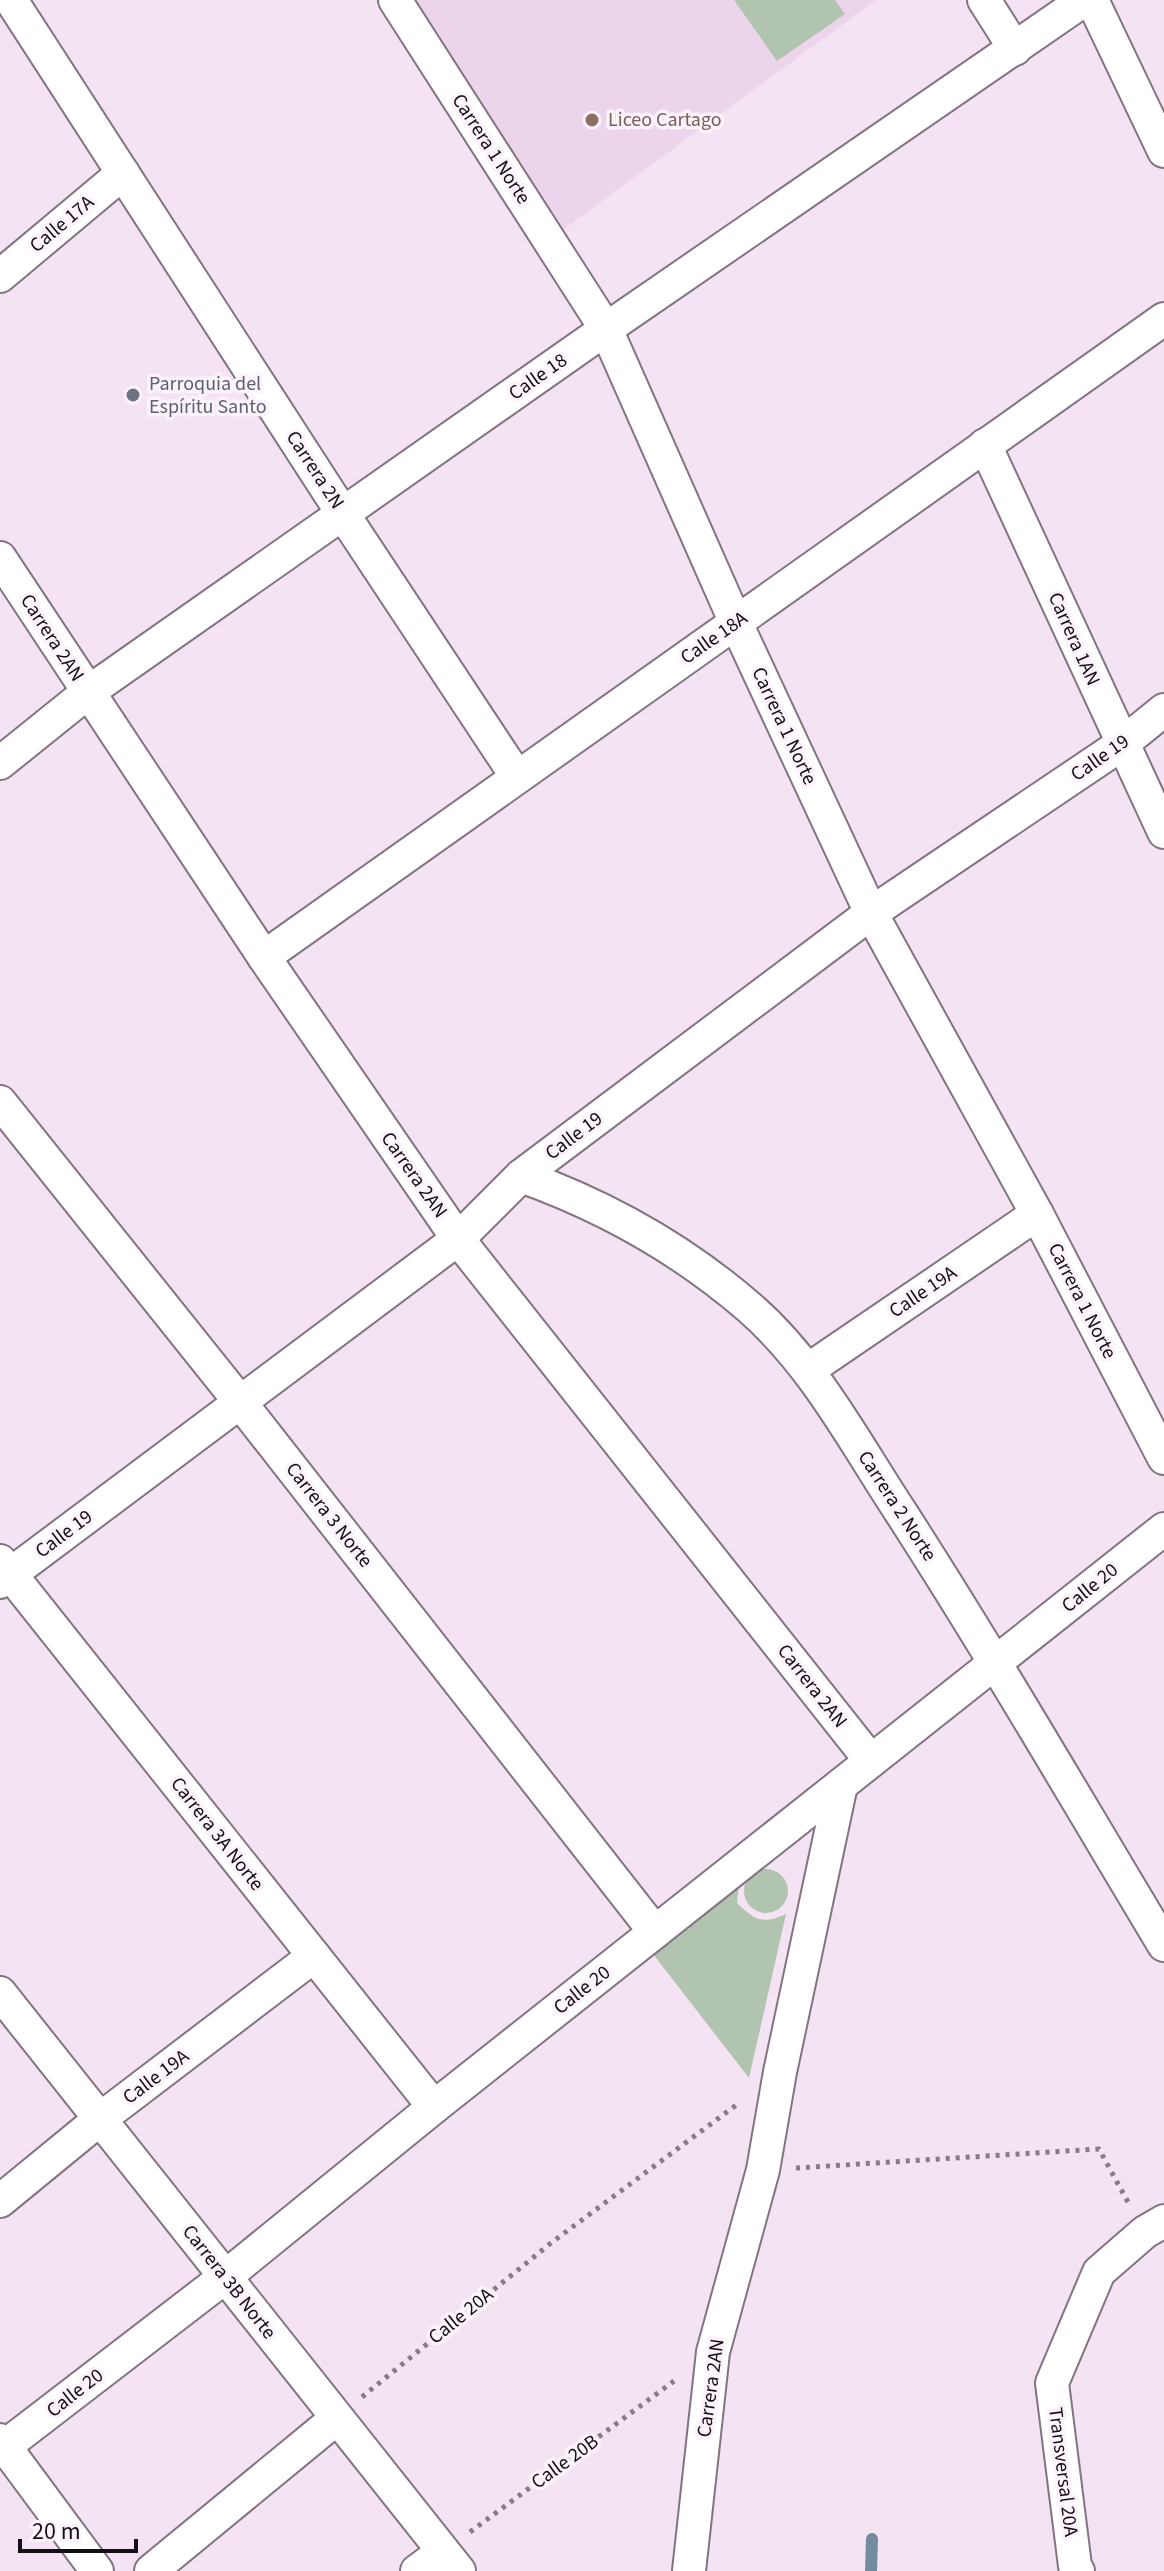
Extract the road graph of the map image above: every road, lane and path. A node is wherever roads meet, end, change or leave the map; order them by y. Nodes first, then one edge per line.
1 (11, 0) edge
2 (395, 0) edge
3 (984, 0) edge
4 (1084, 0) edge
5 (1092, 0) edge
6 (1015, 49) junction
7 (1164, 151) edge
8 (123, 173) junction
9 (0, 276) edge
10 (1164, 319) edge
11 (606, 329) junction
12 (985, 445) junction
13 (343, 514) junction
14 (0, 558) edge
15 (736, 623) junction
16 (87, 693) junction
17 (1164, 710) edge
18 (1122, 744) junction
19 (0, 763) edge
20 (517, 777) junction
21 (1164, 832) edge
22 (871, 913) junction
23 (264, 957) junction
24 (0, 1102) edge
25 (521, 1176) junction
26 (1037, 1214) junction
27 (458, 1239) junction
28 (808, 1370) junction
29 (240, 1402) junction
30 (1164, 1458) edge
31 (1164, 1529) edge
32 (3, 1572) edge
33 (995, 1664) junction
34 (871, 1761) junction
35 (841, 1785) junction
36 (655, 1932) junction
37 (1164, 1945) edge
38 (314, 1956) junction
39 (0, 1993) edge
40 (780, 2072) junction
41 (434, 2107) junction
42 (100, 2119) junction
43 (763, 2170) junction
44 (0, 2201) edge
45 (1154, 2227) edge
46 (225, 2277) junction
47 (713, 2352) junction
48 (337, 2418) junction
49 (2, 2446) edge
50 (451, 2561) edge
51 (97, 2571) edge
52 (151, 2571) edge
53 (417, 2571) edge
54 (689, 2571) edge
55 (1078, 2571) edge

1 - 8 street, Carrera 2N
2 - 11 street, Carrera 1 Norte
3 - 6 street
4 - 6 street, Calle 18
5 - 7 street
6 - 11 street, Calle 18
8 - 9 street, Calle 17A
8 - 13 street, Carrera 2N
10 - 12 street, Calle 18A
11 - 13 street, Calle 18
11 - 15 street, Carrera 1 Norte
12 - 15 street, Calle 18A
12 - 18 street, Carrera 1AN
13 - 16 street, Calle 18
13 - 20 street, Carrera 2N
14 - 16 street, Carrera 2AN
15 - 20 street, Calle 18A
15 - 22 street, Carrera 1 Norte
16 - 19 street, Calle 18
16 - 23 street, Carrera 2AN
17 - 18 street, Calle 19
18 - 21 street, Carrera 1AN
18 - 22 street, Calle 19
20 - 23 street, Calle 18A
22 - 25 street, Calle 19
22 - 26 street, Carrera 1 Norte
23 - 27 street, Carrera 2AN
24 - 29 street, Carrera 3 Norte
25 - 27 street, Calle 19
25 - 28 street, Carrera 2 Norte
26 - 28 street, Calle 19A
26 - 30 street, Carrera 1 Norte
27 - 29 street, Calle 19
27 - 34 street, Carrera 2AN
28 - 33 street, Carrera 2 Norte
29 - 32 street, Calle 19
29 - 36 street, Carrera 3 Norte
31 - 33 street, Calle 20
32 - 38 street, Carrera 3A Norte
33 - 34 street, Calle 20
33 - 37 street, Carrera 2 Norte
34 - 35 street, Calle 20
35 - 36 street, Calle 20
35 - 40 street, Carrera 2AN
36 - 41 street, Calle 20
38 - 41 street, Carrera 3A Norte
38 - 42 street, Calle 19A
39 - 42 street, Carrera 3B Norte
40 - 43 street, Carrera 2AN
40 - 48 path, Calle 20A
41 - 46 street, Calle 20
42 - 44 street, Calle 19A
42 - 46 street, Carrera 3B Norte
43 - 45 path
43 - 47 street, Carrera 2AN
45 - 55 street, Transversal 20A
46 - 48 street, Carrera 3B Norte
46 - 49 street, Calle 20
47 - 50 path, Calle 20B
47 - 54 street, Carrera 2AN
48 - 50 street, Carrera 3B Norte
48 - 52 street
49 - 51 street
50 - 53 street

